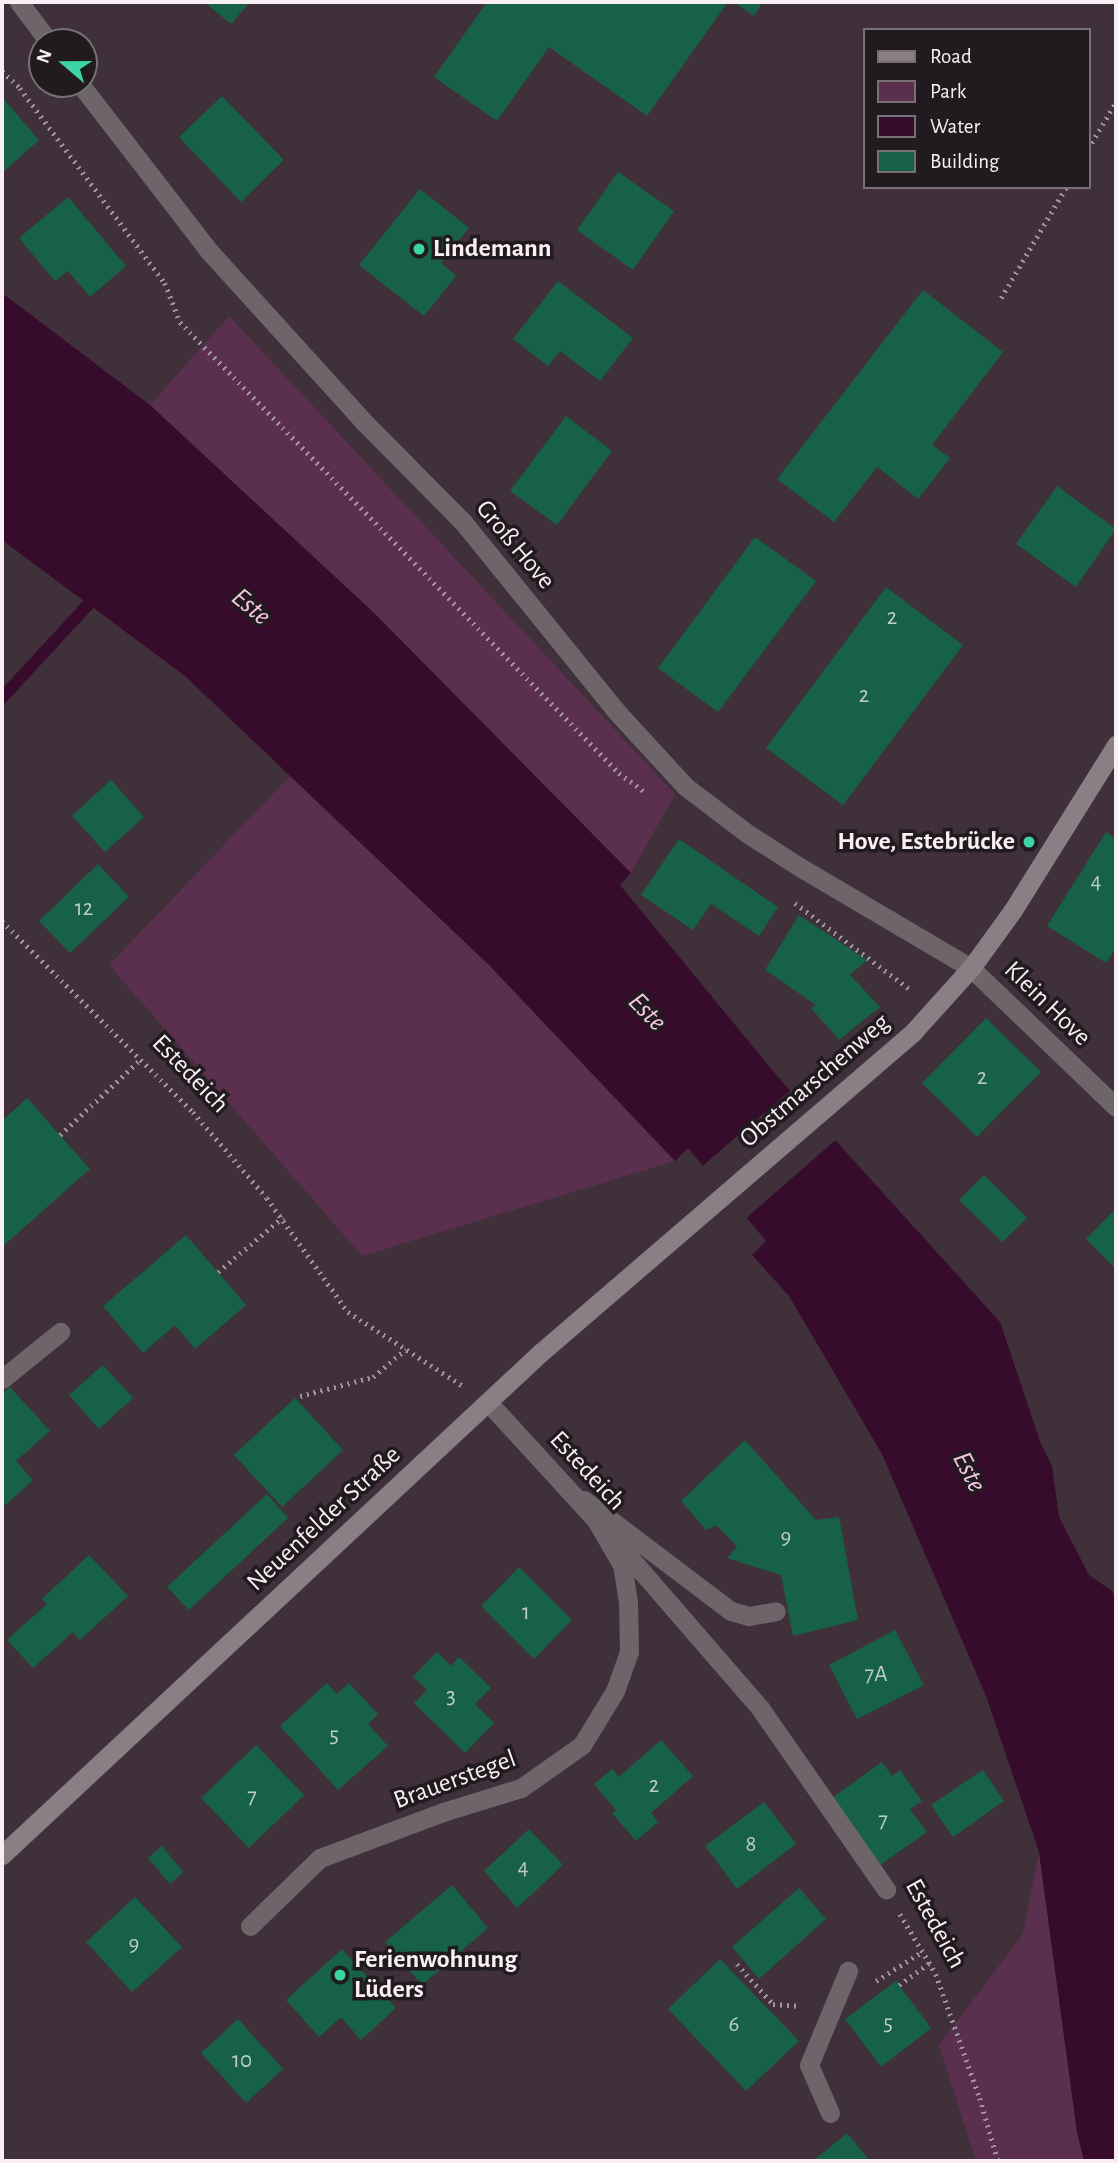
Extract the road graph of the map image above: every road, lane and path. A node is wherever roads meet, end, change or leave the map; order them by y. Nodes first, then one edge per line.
1 (19, 2) edge
2 (38, 28) edge
3 (91, 98) edge
4 (1116, 102) edge
5 (1090, 146) edge
6 (1065, 189) edge
7 (1001, 298) dead end
8 (1116, 745) edge
9 (2, 920) edge
10 (971, 968) junction
11 (141, 1060) junction
12 (1116, 1107) edge
13 (60, 1135) dead end
14 (282, 1217) junction
15 (686, 1226) joint
16 (218, 1272) dead end
17 (60, 1332) dead end
18 (406, 1349) junction
19 (2, 1378) edge
20 (300, 1396) dead end
21 (488, 1402) junction
22 (561, 1483) junction
23 (596, 1520) junction
24 (776, 1611) dead end
25 (2, 1855) edge
26 (886, 1889) joint
27 (250, 1926) dead end
28 (922, 1952) junction
29 (929, 1963) junction
30 (848, 1971) dead end
31 (887, 1973) dead end
32 (899, 1985) dead end
33 (830, 2113) dead end
34 (998, 2161) edge

1 - 2 street
3 - 10 street, Groß Hove
4 - 5 path
6 - 7 path
8 - 10 main road
9 - 11 path, Estedeich
10 - 12 street, Klein Hove
10 - 15 main road, Obstmarschenweg
11 - 13 path
11 - 14 path, Estedeich
14 - 16 path
14 - 18 path, Estedeich
15 - 21 main road, Neuenfelder Straße
17 - 19 street
18 - 20 path
18 - 21 path, Estedeich
21 - 22 street, Estedeich
21 - 25 main road, Neuenfelder Straße
22 - 23 street, Estedeich
22 - 24 street
23 - 26 street, Estedeich
23 - 27 street, Brauerstegel
26 - 28 path, Estedeich
28 - 29 path, Estedeich
28 - 31 path
29 - 32 path
29 - 34 path, Estedeich
30 - 33 street

